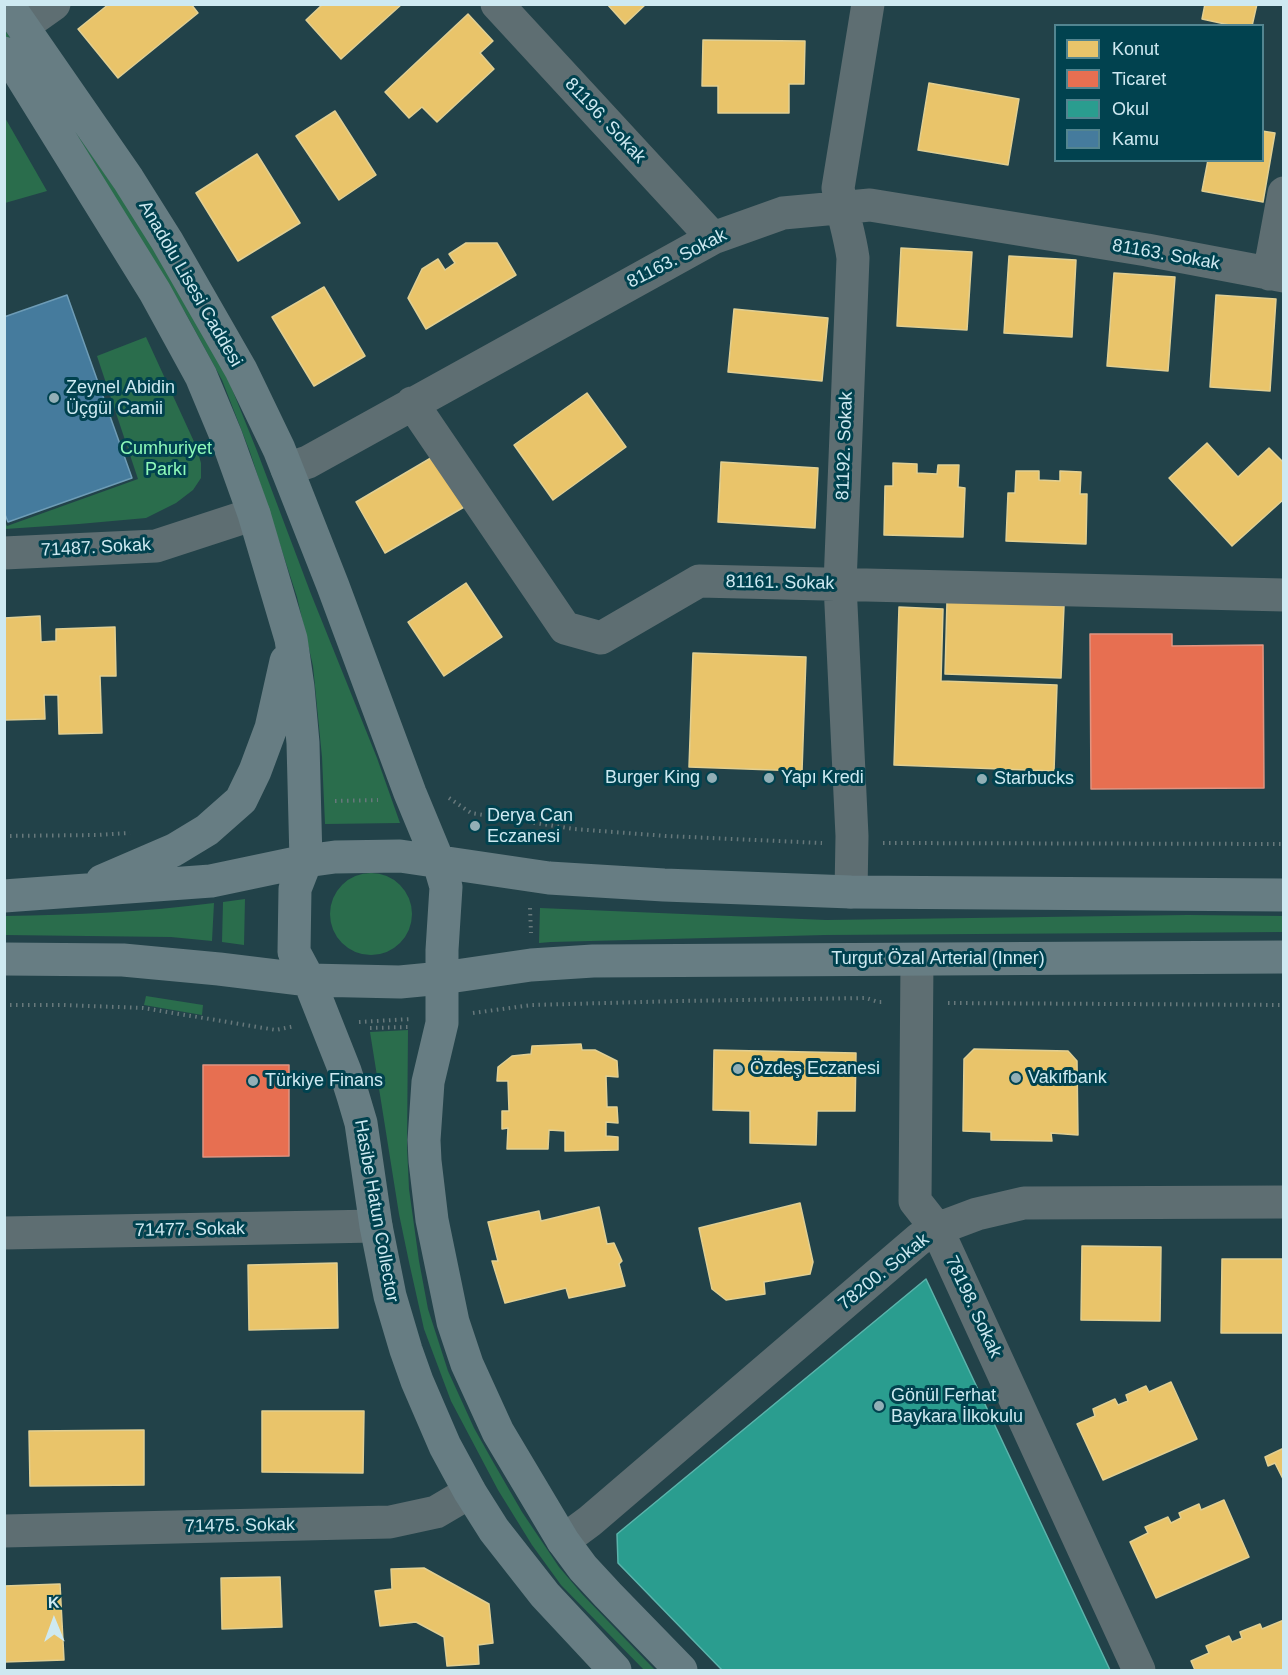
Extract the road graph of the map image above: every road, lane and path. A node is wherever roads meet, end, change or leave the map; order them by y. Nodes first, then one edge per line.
1 (54, 4) edge
2 (497, 4) edge
3 (868, 4) edge
4 (15, 15) edge
5 (4, 53) edge
6 (1284, 193) edge
7 (841, 208) junction
8 (713, 238) junction
9 (1276, 275) edge
10 (412, 404) junction
11 (287, 469) junction
12 (254, 514) junction
13 (4, 553) edge
14 (840, 584) junction
15 (1284, 595) edge
16 (291, 639) junction
17 (442, 798) dead end
18 (131, 832) dead end
19 (4, 836) edge
20 (824, 843) dead end
21 (878, 843) dead end
22 (1284, 844) edge
23 (306, 861) junction
24 (439, 863) junction
25 (78, 891) junction
26 (851, 892) junction
27 (1284, 895) edge
28 (4, 896) edge
29 (530, 907) dead end
30 (531, 943) dead end
31 (1284, 957) edge
32 (4, 959) edge
33 (917, 960) junction
34 (442, 978) junction
35 (309, 980) junction
36 (878, 1002) dead end
37 (968, 1003) dead end
38 (4, 1005) edge
39 (1284, 1005) edge
40 (489, 1011) dead end
41 (408, 1020) dead end
42 (370, 1022) dead end
43 (408, 1026) dead end
44 (285, 1027) dead end
45 (370, 1028) dead end
46 (1284, 1202) edge
47 (376, 1226) junction
48 (937, 1229) junction
49 (4, 1233) edge
50 (470, 1492) junction
51 (4, 1531) edge
52 (563, 1541) junction
53 (615, 1671) edge
54 (681, 1671) edge
55 (1139, 1671) edge

1 - 4 street
2 - 8 street, 81196. Sokak
3 - 7 street, 81192. Sokak
4 - 11 main road, Anadolu Lisesi Caddesi
5 - 12 main road, Anadolu Lisesi Caddesi
6 - 9 street
7 - 8 street, 81163. Sokak
7 - 9 street, 81163. Sokak
7 - 14 street, 81192. Sokak
8 - 10 street, 81163. Sokak
10 - 11 street, 81163. Sokak
10 - 14 street, 81161. Sokak
11 - 24 main road, Anadolu Lisesi Caddesi
12 - 13 street, 71487. Sokak
12 - 16 main road, Anadolu Lisesi Caddesi
14 - 15 street, 81161. Sokak
14 - 26 street, 81192. Sokak
16 - 23 main road, Anadolu Lisesi Caddesi
16 - 25 main road
17 - 20 path
18 - 19 path
21 - 22 path
23 - 24 main road
23 - 25 main road
23 - 35 main road
24 - 26 main road
24 - 34 main road
25 - 28 main road
26 - 27 main road
29 - 30 path
31 - 33 main road, Turgut Özal Arterial (Inner)
32 - 35 main road
33 - 34 main road, Turgut Özal Arterial (Inner)
33 - 48 street, 78198. Sokak
34 - 35 main road
34 - 52 main road
35 - 47 main road, Hasibe Hatun Collector
36 - 40 path
37 - 39 path
38 - 44 path
41 - 42 path
43 - 45 path
46 - 48 street, 78200. Sokak
47 - 49 street, 71477. Sokak
47 - 50 main road, Hasibe Hatun Collector
48 - 52 street, 78200. Sokak
48 - 55 street, 78198. Sokak
50 - 51 street, 71475. Sokak
50 - 53 main road, Hasibe Hatun Collector
52 - 54 main road

